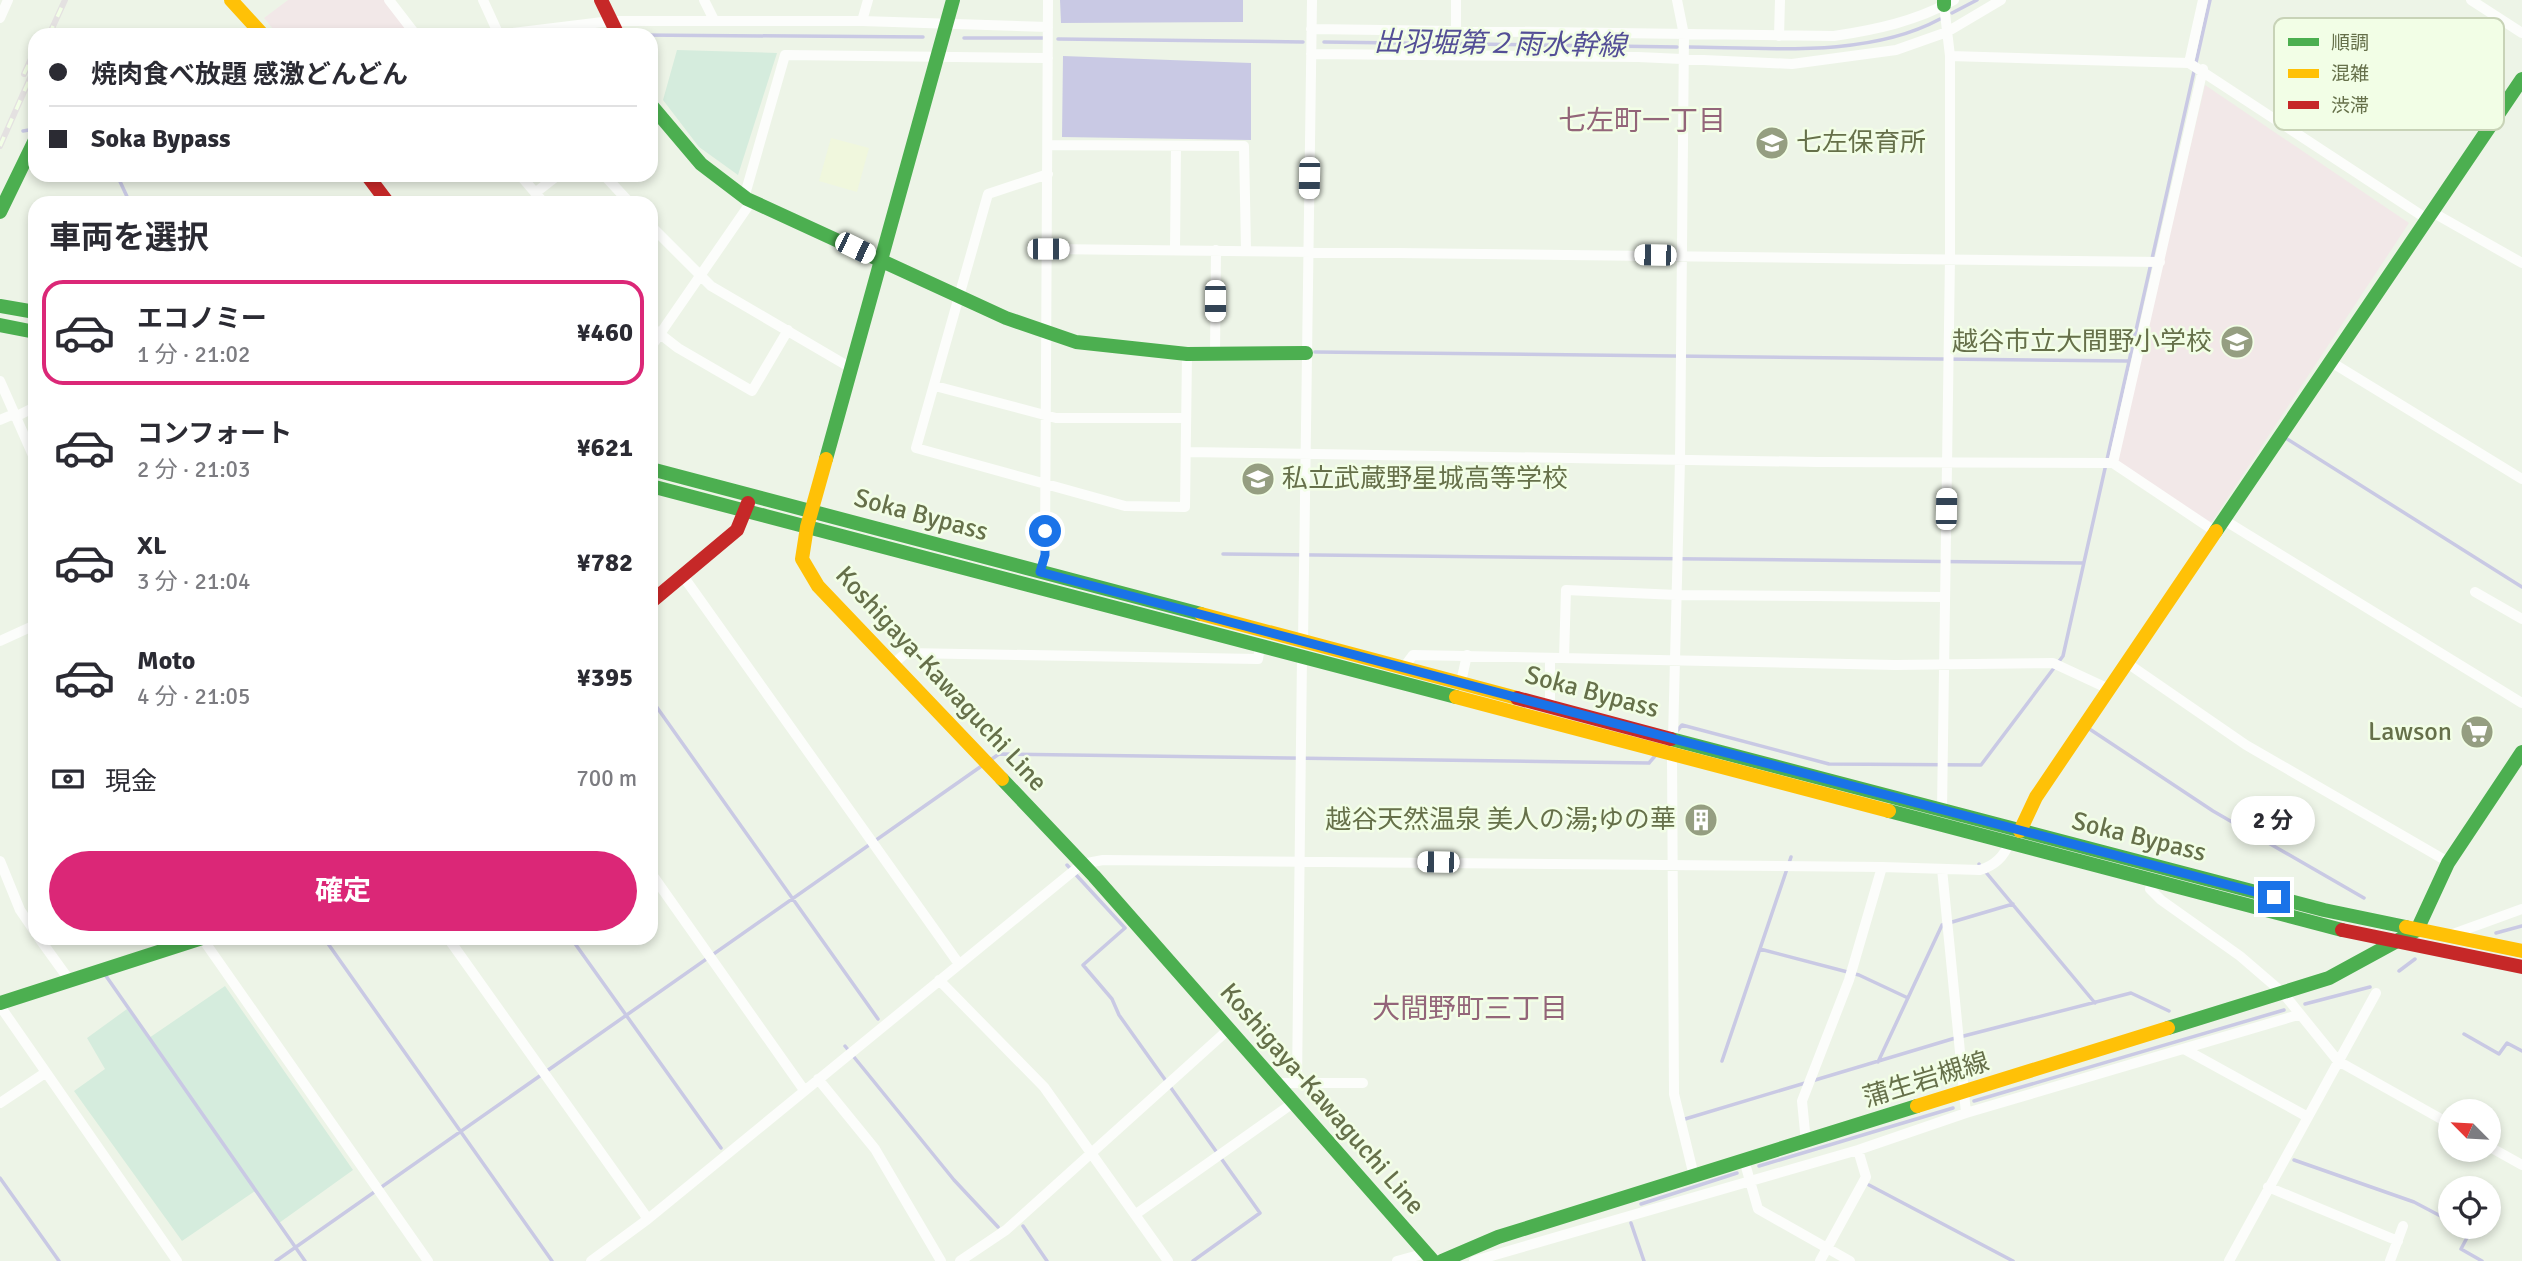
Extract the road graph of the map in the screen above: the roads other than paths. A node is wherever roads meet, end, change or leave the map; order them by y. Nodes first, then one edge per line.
1 (8, 0) edge
2 (231, 0) edge
3 (389, 0) edge
4 (482, 0) edge
5 (601, 0) edge
6 (704, 0) edge
7 (867, 0) edge
8 (953, 0) edge
9 (1048, 0) edge
10 (1312, 0) edge
11 (1456, 0) edge
12 (1677, 0) edge
13 (1780, 0) edge
14 (2001, 0) edge
15 (2203, 0) edge
16 (2471, 0) edge
17 (1947, 2) edge
18 (0, 18) edge
19 (2499, 18) edge
20 (714, 20) junction
21 (862, 21) junction
22 (2504, 21) edge
23 (946, 23) junction
24 (1048, 27) junction
25 (256, 28) edge
26 (411, 28) edge
27 (495, 28) edge
28 (615, 28) edge
29 (1311, 29) junction
30 (1456, 31) junction
31 (1947, 32) junction
32 (2522, 33) edge
33 (1684, 35) junction
34 (1779, 36) junction
35 (1311, 54) junction
36 (1950, 56) junction
37 (937, 57) junction
38 (1048, 58) junction
39 (1684, 59) junction
40 (2189, 63) junction
41 (2203, 69) junction
42 (2522, 79) edge
43 (2504, 105) edge
44 (2274, 115) edge
45 (658, 116) edge
46 (2297, 130) edge
47 (2487, 130) edge
48 (1048, 145) junction
49 (1177, 146) junction
50 (28, 154) edge
51 (1048, 174) junction
52 (526, 182) edge
53 (549, 182) edge
54 (610, 182) edge
55 (535, 193) junction
56 (538, 196) edge
57 (624, 196) edge
58 (748, 200) junction
59 (0, 212) edge
60 (2429, 215) junction
61 (658, 233) edge
62 (1048, 249) junction
63 (1175, 249) junction
64 (1216, 250) junction
65 (1247, 250) junction
66 (1307, 251) junction
67 (1683, 255) junction
68 (1950, 258) junction
69 (881, 261) junction
70 (2160, 262) junction
71 (2522, 263) edge
72 (700, 277) junction
73 (959, 297) junction
74 (0, 306) edge
75 (28, 311) edge
76 (0, 325) edge
77 (788, 330) junction
78 (28, 331) edge
79 (1047, 333) junction
80 (659, 335) joint
81 (1215, 353) junction
82 (1306, 353) junction
83 (1187, 354) junction
84 (2331, 362) junction
85 (851, 368) junction
86 (0, 381) edge
87 (934, 386) junction
88 (28, 410) edge
89 (15, 415) junction
90 (1046, 416) junction
91 (1185, 418) junction
92 (0, 420) edge
93 (28, 444) edge
94 (1186, 452) junction
95 (1304, 454) junction
96 (1680, 460) junction
97 (2113, 463) junction
98 (1947, 464) junction
99 (658, 470) edge
100 (2522, 479) edge
101 (1045, 484) junction
102 (658, 488) edge
103 (750, 494) junction
104 (746, 511) junction
105 (812, 511) junction
106 (2220, 526) junction
107 (807, 527) junction
108 (1040, 572) junction
109 (683, 576) junction
110 (2474, 592) dead end
111 (1677, 595) junction
112 (658, 596) edge
113 (1945, 597) junction
114 (2522, 619) edge
115 (28, 628) edge
116 (0, 641) edge
117 (1260, 646) junction
118 (1302, 649) junction
119 (1467, 655) junction
120 (1550, 658) junction
121 (1564, 658) junction
122 (1676, 661) junction
123 (1944, 663) junction
124 (2127, 663) junction
125 (893, 664) junction
126 (1405, 667) junction
127 (1461, 682) junction
128 (2109, 690) junction
129 (2522, 703) edge
130 (1550, 706) junction
131 (1673, 739) junction
132 (2522, 752) edge
133 (1672, 755) junction
134 (1942, 810) junction
135 (2020, 831) junction
136 (2009, 843) junction
137 (1299, 860) junction
138 (0, 861) edge
139 (2450, 863) junction
140 (1082, 864) junction
141 (1675, 866) junction
142 (1882, 867) junction
143 (1942, 869) junction
144 (2152, 881) junction
145 (658, 883) edge
146 (2522, 909) edge
147 (28, 922) edge
148 (2417, 930) junction
149 (2447, 936) junction
150 (2392, 942) junction
151 (44, 945) edge
152 (181, 945) edge
153 (207, 945) edge
154 (453, 945) edge
155 (2522, 951) edge
156 (959, 964) junction
157 (2522, 967) edge
158 (939, 980) junction
159 (70, 981) junction
160 (2283, 993) junction
161 (2376, 993) dead end
162 (0, 1004) edge
163 (2298, 1015) junction
164 (1229, 1029) junction
165 (2186, 1050) junction
166 (2338, 1061) junction
167 (45, 1073) junction
168 (818, 1079) junction
169 (1277, 1083) junction
170 (1297, 1083) junction
171 (1363, 1083) dead end
172 (804, 1090) junction
173 (1962, 1094) junction
174 (0, 1103) edge
175 (1293, 1103) junction
176 (1966, 1113) junction
177 (2306, 1116) junction
178 (2438, 1117) edge
179 (1806, 1142) junction
180 (1858, 1150) junction
181 (1091, 1151) junction
182 (2501, 1153) edge
183 (1744, 1160) junction
184 (2522, 1165) edge
185 (1694, 1176) junction
186 (1750, 1182) junction
187 (2268, 1187) junction
188 (1136, 1214) junction
189 (648, 1219) junction
190 (2403, 1226) dead end
191 (2398, 1241) junction
192 (1827, 1248) junction
193 (1430, 1257) edge
194 (177, 1261) edge
195 (428, 1261) edge
196 (591, 1261) edge
197 (941, 1261) edge
198 (960, 1261) edge
199 (1168, 1261) edge
200 (1397, 1261) edge
201 (1441, 1261) edge
202 (1474, 1261) edge
203 (1820, 1261) edge
204 (1850, 1261) edge
205 (2229, 1261) edge
206 (2390, 1261) edge

1 - 18 street
2 - 25 main road
3 - 26 street
4 - 27 street
5 - 28 main road
6 - 20 street
7 - 21 street
8 - 23 main road, Koshigaya-Kawaguchi Line
9 - 24 street
10 - 29 street
11 - 30 street
12 - 33 street
13 - 34 street
14 - 31 street
15 - 40 street
16 - 19 street
17 - 31 street
17 - 34 street
20 - 21 street
20 - 28 street
21 - 23 street
22 - 32 street
23 - 24 street
23 - 37 main road, Koshigaya-Kawaguchi Line
24 - 38 street
29 - 30 street
29 - 35 street
30 - 33 street
31 - 36 street
31 - 39 street
33 - 34 street
33 - 39 street
35 - 39 street
35 - 66 street
36 - 40 street
36 - 68 street
37 - 38 street
37 - 58 street
37 - 69 main road, Koshigaya-Kawaguchi Line
38 - 48 street
39 - 67 street
40 - 41 street
41 - 44 street
41 - 70 street
42 - 43 main road
45 - 58 main road
46 - 60 street
47 - 60 main road
48 - 49 street
48 - 51 street
49 - 63 street
49 - 65 street
50 - 59 main road
51 - 62 street
51 - 73 street
52 - 55 street
53 - 55 street
54 - 57 street
55 - 56 street
58 - 69 main road
58 - 72 street
60 - 71 street
60 - 84 main road
61 - 72 street
62 - 63 street
62 - 79 street
63 - 64 street
64 - 65 street
64 - 81 street
65 - 66 street
66 - 67 street
66 - 82 street
67 - 68 street
67 - 96 street
68 - 70 street
68 - 98 street
69 - 73 main road
69 - 85 main road, Koshigaya-Kawaguchi Line
70 - 97 street
72 - 77 street
72 - 80 street
73 - 79 main road
73 - 87 street
74 - 75 main road
76 - 78 main road
77 - 80 street
77 - 85 street
79 - 83 main road
79 - 90 street
81 - 82 main road
81 - 83 main road
82 - 95 street
83 - 91 street
84 - 100 street
84 - 106 main road
85 - 105 main road, Koshigaya-Kawaguchi Line
86 - 89 street
87 - 90 street
87 - 101 street
88 - 89 street
89 - 92 street
89 - 93 street
90 - 91 street
90 - 101 street
91 - 94 street
94 - 95 street
94 - 101 street
95 - 96 street
95 - 118 street
96 - 98 street
96 - 111 street
97 - 98 street
97 - 106 street
98 - 113 street
99 - 103 main road, Soka Bypass
101 - 108 street
102 - 104 main road, Soka Bypass
103 - 104 main road
103 - 105 main road, Soka Bypass
104 - 107 main road, Soka Bypass
104 - 109 main road
105 - 107 main road, Koshigaya-Kawaguchi Line
105 - 108 main road, Soka Bypass
106 - 124 main road
106 - 129 street
107 - 117 main road, Soka Bypass
107 - 125 main road, Koshigaya-Kawaguchi Line
108 - 118 main road, Soka Bypass
109 - 112 main road
109 - 156 street
110 - 114 street
111 - 113 street
111 - 121 street
111 - 122 street
113 - 123 street
115 - 116 street
117 - 118 main road, Soka Bypass
117 - 125 street
118 - 126 main road, Soka Bypass
118 - 133 main road, Soka Bypass
118 - 137 street
119 - 120 street
119 - 126 street
119 - 127 street
120 - 121 street
120 - 130 street
121 - 122 street
122 - 123 street
122 - 131 street
123 - 128 street
123 - 134 street
124 - 128 main road
124 - 139 street
125 - 140 main road, Koshigaya-Kawaguchi Line
126 - 127 main road, Soka Bypass
127 - 130 main road, Soka Bypass
128 - 135 main road
130 - 131 main road, Soka Bypass
131 - 134 main road, Soka Bypass
132 - 139 main road
133 - 136 main road, Soka Bypass
133 - 141 street
134 - 135 main road, Soka Bypass
135 - 148 main road, Soka Bypass
136 - 143 street
136 - 144 main road, Soka Bypass
137 - 140 street
137 - 141 street
137 - 170 street
138 - 147 street
139 - 148 main road
140 - 156 street
140 - 164 main road, Koshigaya-Kawaguchi Line
141 - 142 street
141 - 185 street
142 - 143 street
142 - 179 street
143 - 173 street
144 - 150 main road, Soka Bypass
144 - 160 street
145 - 172 street
146 - 149 street
148 - 149 main road, Soka Bypass
148 - 150 main road, 蒲生岩槻線
149 - 155 main road, Soka Bypass
150 - 157 main road, Soka Bypass
150 - 160 main road, 蒲生岩槻線
151 - 159 street
152 - 159 main road
153 - 195 street
154 - 189 street
156 - 158 street
158 - 168 street
158 - 181 street
159 - 162 main road
160 - 163 street
160 - 173 main road, 蒲生岩槻線
161 - 166 street
162 - 167 street
163 - 165 street
163 - 166 street
164 - 169 main road, Koshigaya-Kawaguchi Line
164 - 181 street
165 - 176 street
165 - 177 street
166 - 177 street
166 - 178 street
167 - 174 street
167 - 194 street
168 - 172 street
168 - 197 street
169 - 170 street
169 - 175 main road, Koshigaya-Kawaguchi Line
170 - 171 street
172 - 189 street
173 - 176 street
173 - 179 main road, 蒲生岩槻線
175 - 188 street
175 - 193 main road, Koshigaya-Kawaguchi Line
176 - 180 street
177 - 187 street
179 - 183 main road, 蒲生岩槻線
180 - 186 street
180 - 192 street
181 - 188 street
181 - 198 street
182 - 184 street
183 - 185 main road, 蒲生岩槻線
183 - 186 street
185 - 201 main road, 蒲生岩槻線
186 - 192 street
186 - 202 street
187 - 191 street
187 - 205 street
188 - 199 street
189 - 196 street
190 - 191 street
191 - 206 street
192 - 203 street
192 - 204 street
193 - 200 street

